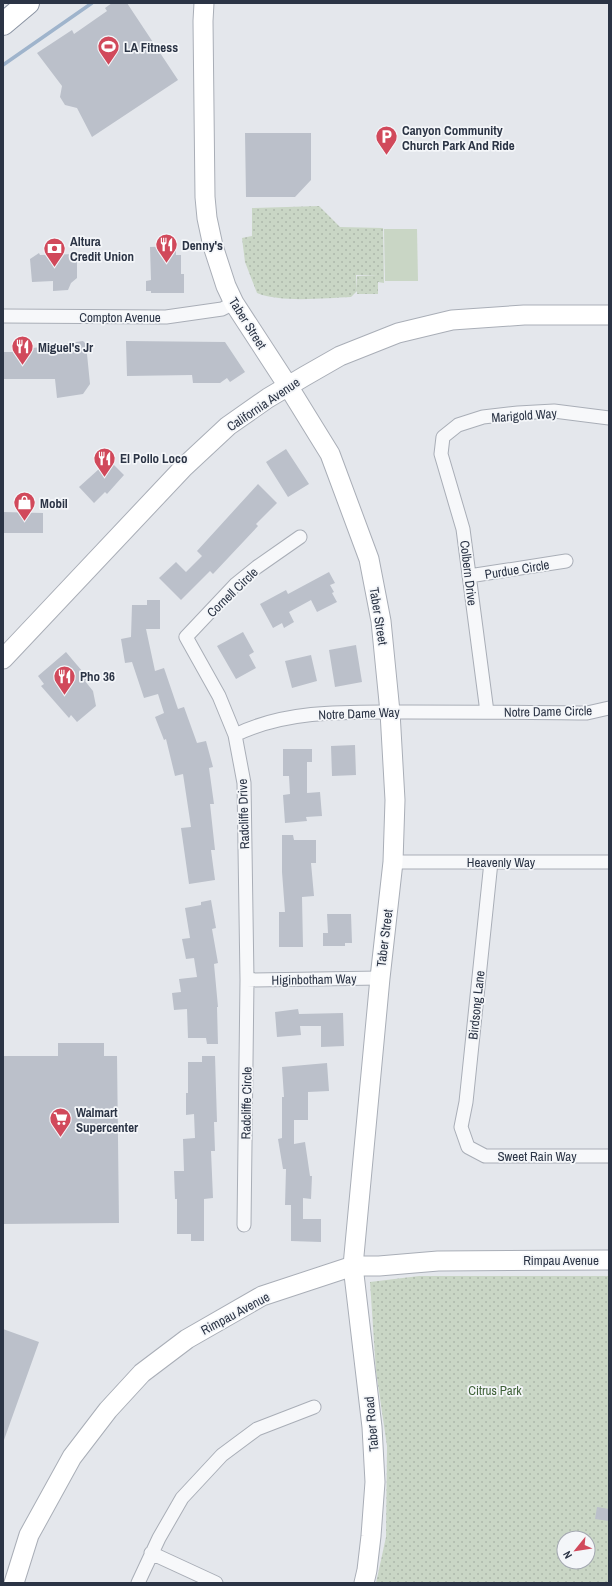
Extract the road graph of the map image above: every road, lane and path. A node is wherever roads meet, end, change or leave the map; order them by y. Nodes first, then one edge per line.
1 (28, 3) edge
2 (204, 3) edge
3 (3, 24) edge
4 (234, 303) junction
5 (609, 315) edge
6 (3, 316) edge
7 (288, 386) junction
8 (609, 418) edge
9 (443, 437) joint
10 (300, 537) dead end
11 (566, 561) dead end
12 (469, 576) junction
13 (186, 637) joint
14 (3, 659) edge
15 (609, 708) edge
16 (390, 712) junction
17 (487, 712) junction
18 (235, 735) junction
19 (393, 862) junction
20 (491, 862) junction
21 (609, 862) edge
22 (380, 978) junction
23 (247, 980) junction
24 (468, 1147) joint
25 (609, 1156) edge
26 (244, 1225) dead end
27 (609, 1260) edge
28 (353, 1266) junction
29 (314, 1408) dead end
30 (151, 1553) junction
31 (14, 1583) edge
32 (138, 1583) edge
33 (216, 1583) edge
34 (364, 1583) edge

1 - 3 highway
2 - 4 street, Taber Street
4 - 6 street, Compton Avenue
4 - 7 street, Taber Street
5 - 7 street, California Avenue
7 - 14 street, California Avenue
7 - 16 street, Taber Street
8 - 9 street, Marigold Way
9 - 12 street, Colbern Drive
10 - 13 street, Cornell Circle
11 - 12 street, Purdue Circle
12 - 17 street, Colbern Drive
13 - 18 street, Radcliffe Drive
15 - 17 street, Notre Dame Circle
16 - 17 street, Notre Dame Way
16 - 18 street, Notre Dame Way
16 - 19 street, Taber Street
18 - 23 street, Radcliffe Drive
19 - 20 street, Heavenly Way
19 - 22 street, Taber Street
20 - 21 street, Heavenly Way
20 - 24 street, Birdsong Lane
22 - 23 street, Higinbotham Way
22 - 28 street, Taber Street
23 - 26 street, Radcliffe Circle
24 - 25 street, Sweet Rain Way
27 - 28 street, Rimpau Avenue
28 - 31 street, Rimpau Avenue
28 - 34 street, Taber Road
29 - 30 street
30 - 32 street
30 - 33 street

